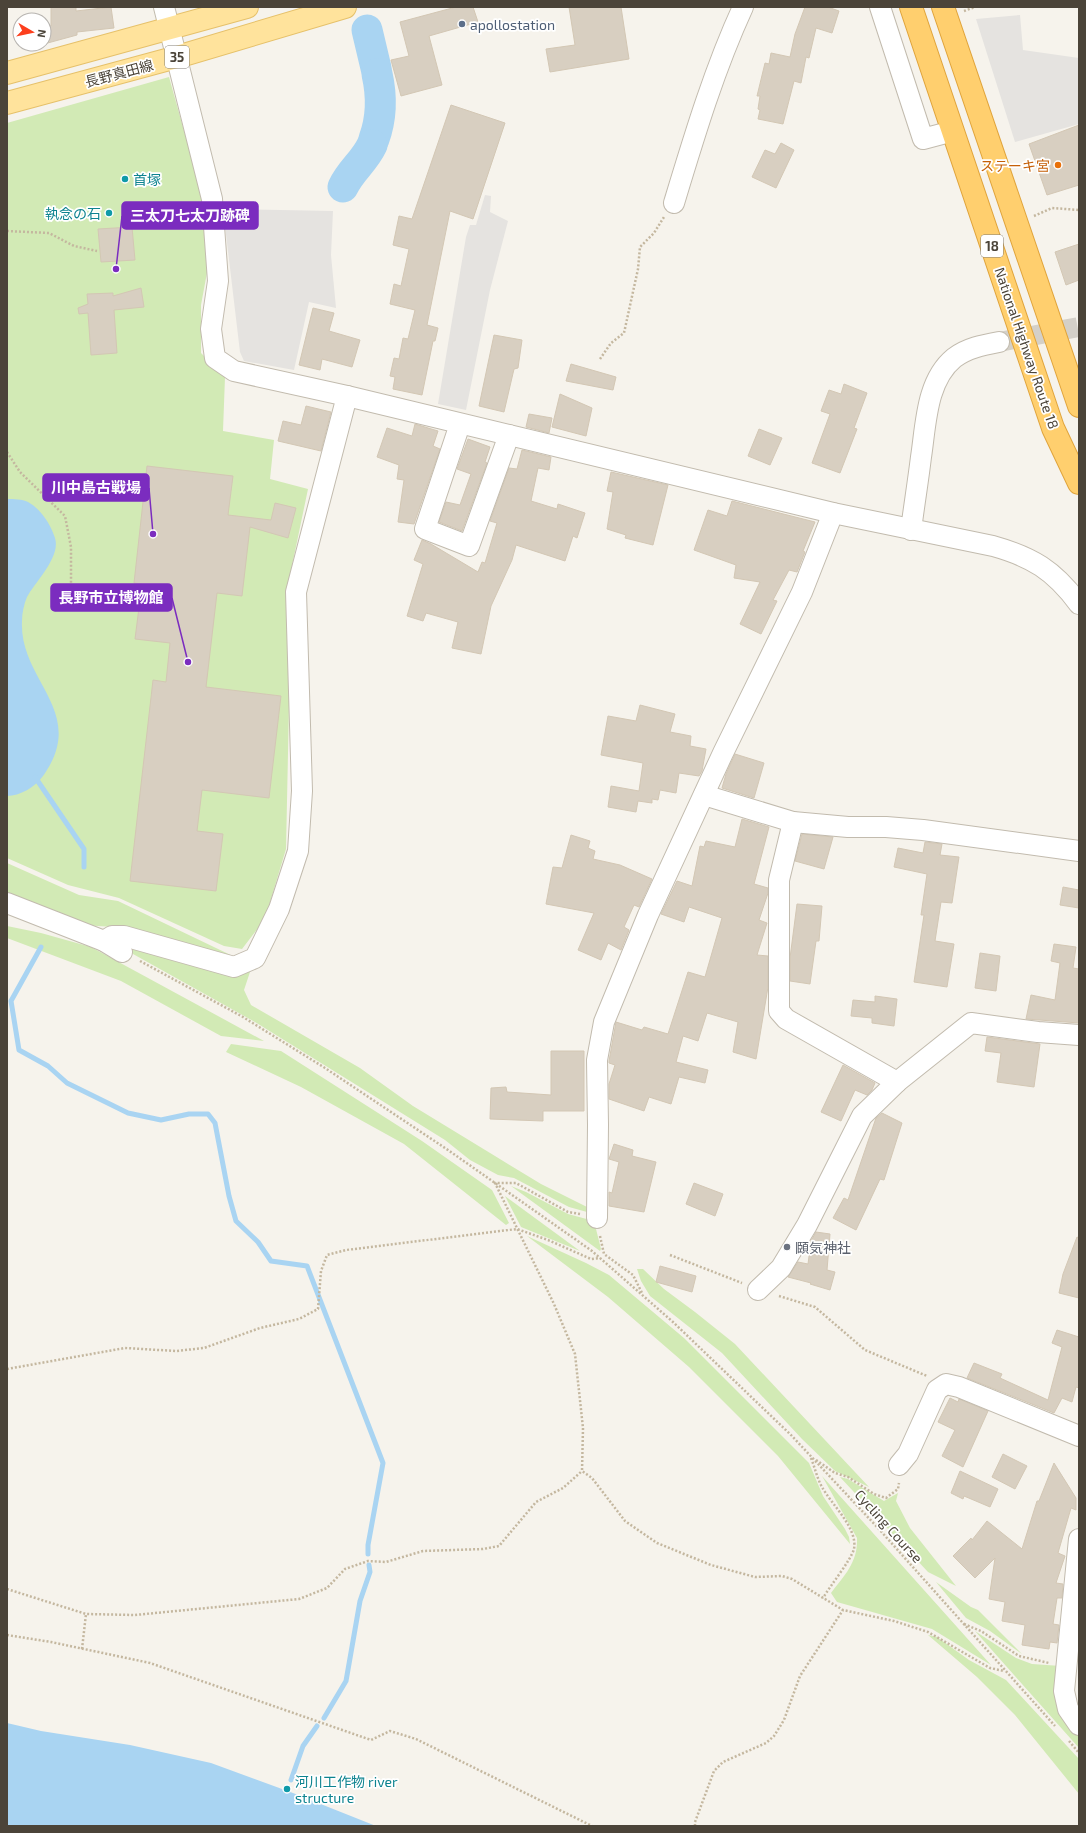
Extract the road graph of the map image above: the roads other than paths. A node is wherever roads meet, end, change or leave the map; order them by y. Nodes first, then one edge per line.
1 (164, 7) edge
2 (247, 7) edge
3 (345, 7) edge
4 (743, 7) edge
5 (880, 7) edge
6 (911, 7) edge
7 (943, 7) edge
8 (170, 29) junction
9 (177, 57) junction
10 (7, 73) edge
11 (7, 103) edge
12 (953, 131) junction
13 (674, 203) road end
14 (999, 342) tunnel mouth
15 (347, 396) junction
16 (1079, 406) edge
17 (460, 424) junction
18 (509, 435) junction
19 (1079, 483) edge
20 (833, 513) junction
21 (911, 530) junction
22 (1079, 604) edge
23 (704, 795) junction
24 (793, 822) junction
25 (1079, 851) edge
26 (7, 903) edge
27 (104, 941) junction
28 (122, 952) road end
29 (1079, 1035) edge
30 (897, 1082) junction
31 (597, 1218) dead end
32 (758, 1290) road end
33 (1079, 1436) edge
34 (899, 1464) road end
35 (1079, 1539) edge
36 (1071, 1730) edge

1 - 8 street
2 - 8 main road, 長野真田線 / 35
3 - 9 main road, 長野真田線 / 35
4 - 13 street
5 - 12 street
6 - 12 highway, National Highway Route 18 / 18
7 - 16 highway, 18
8 - 9 street
8 - 10 main road, 長野真田線 / 35
9 - 11 main road, 長野真田線 / 35
9 - 15 street
12 - 19 highway, National Highway Route 18 / 18
14 - 21 street
15 - 17 street
15 - 27 street
17 - 18 street
17 - 18 street
18 - 20 street
20 - 21 street
20 - 23 street
21 - 22 street
23 - 24 street
23 - 31 street
24 - 25 street
24 - 30 street
26 - 27 street
27 - 28 street
29 - 30 street
30 - 32 street
33 - 34 street
35 - 36 street

